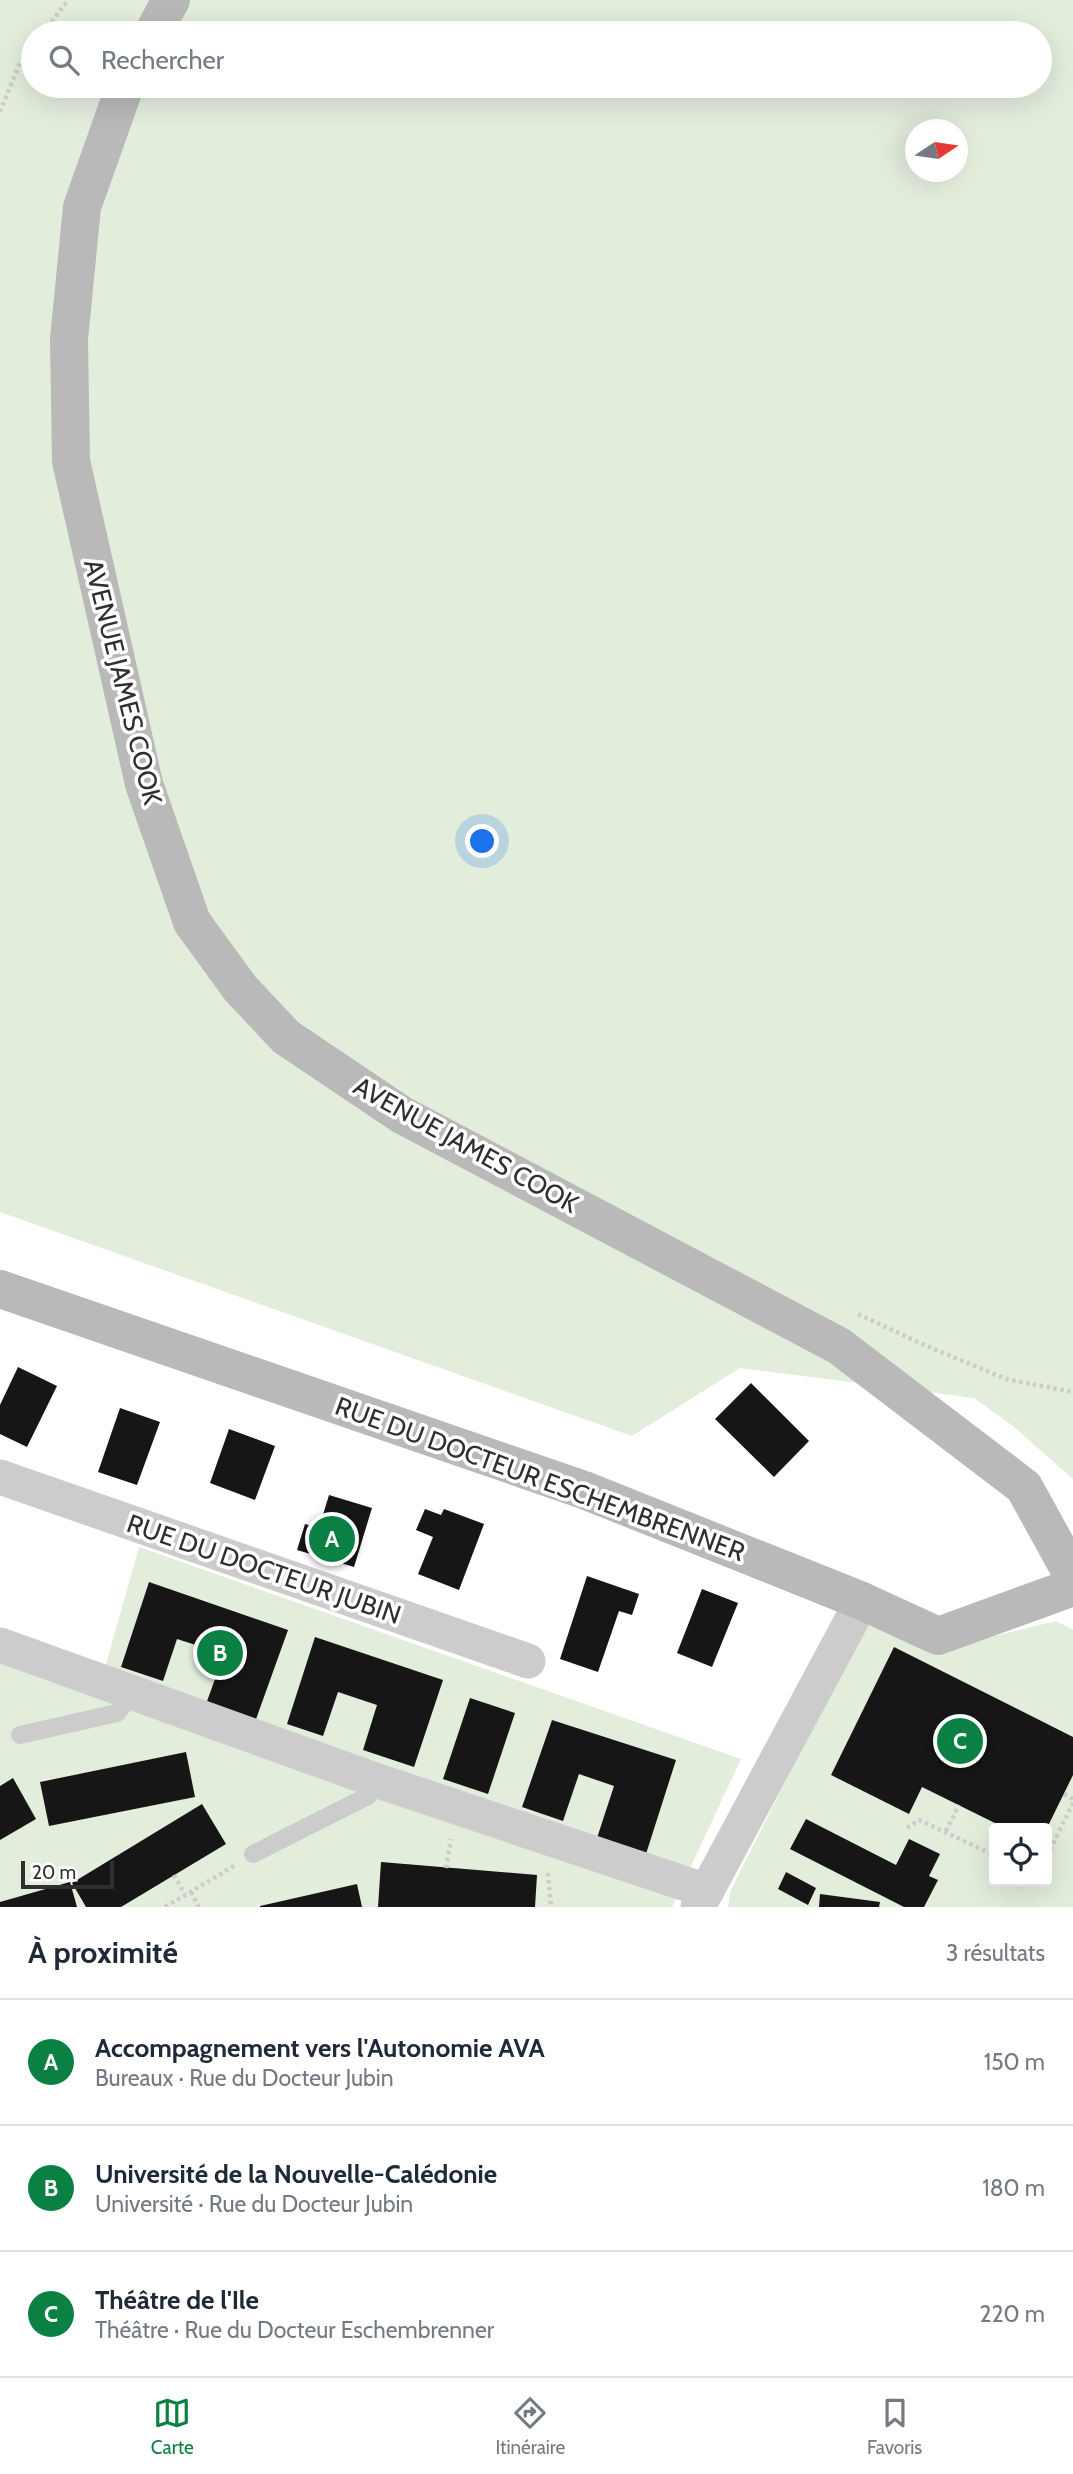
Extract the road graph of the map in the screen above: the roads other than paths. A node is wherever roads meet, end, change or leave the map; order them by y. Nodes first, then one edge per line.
1 (170, 0) edge
2 (159, 21) edge
3 (121, 98) edge
4 (0, 1289) edge
5 (0, 1477) edge
6 (1073, 1576) edge
7 (1073, 1587) edge
8 (862, 1601) junction
9 (0, 1644) edge
10 (528, 1661) dead end
11 (134, 1691) junction
12 (20, 1735) dead end
13 (375, 1780) junction
14 (253, 1854) road end
15 (703, 1899) edge

1 - 2 main road
3 - 6 main road, AVENUE JAMES COOK
4 - 8 main road, RUE DU DOCTEUR ESCHEMBRENNER
5 - 10 street, RUE DU DOCTEUR JUBIN
7 - 8 main road, RUE DU DOCTEUR ESCHEMBRENNER
8 - 15 street
9 - 11 street
11 - 12 lane
11 - 13 street
13 - 14 lane
13 - 15 street

